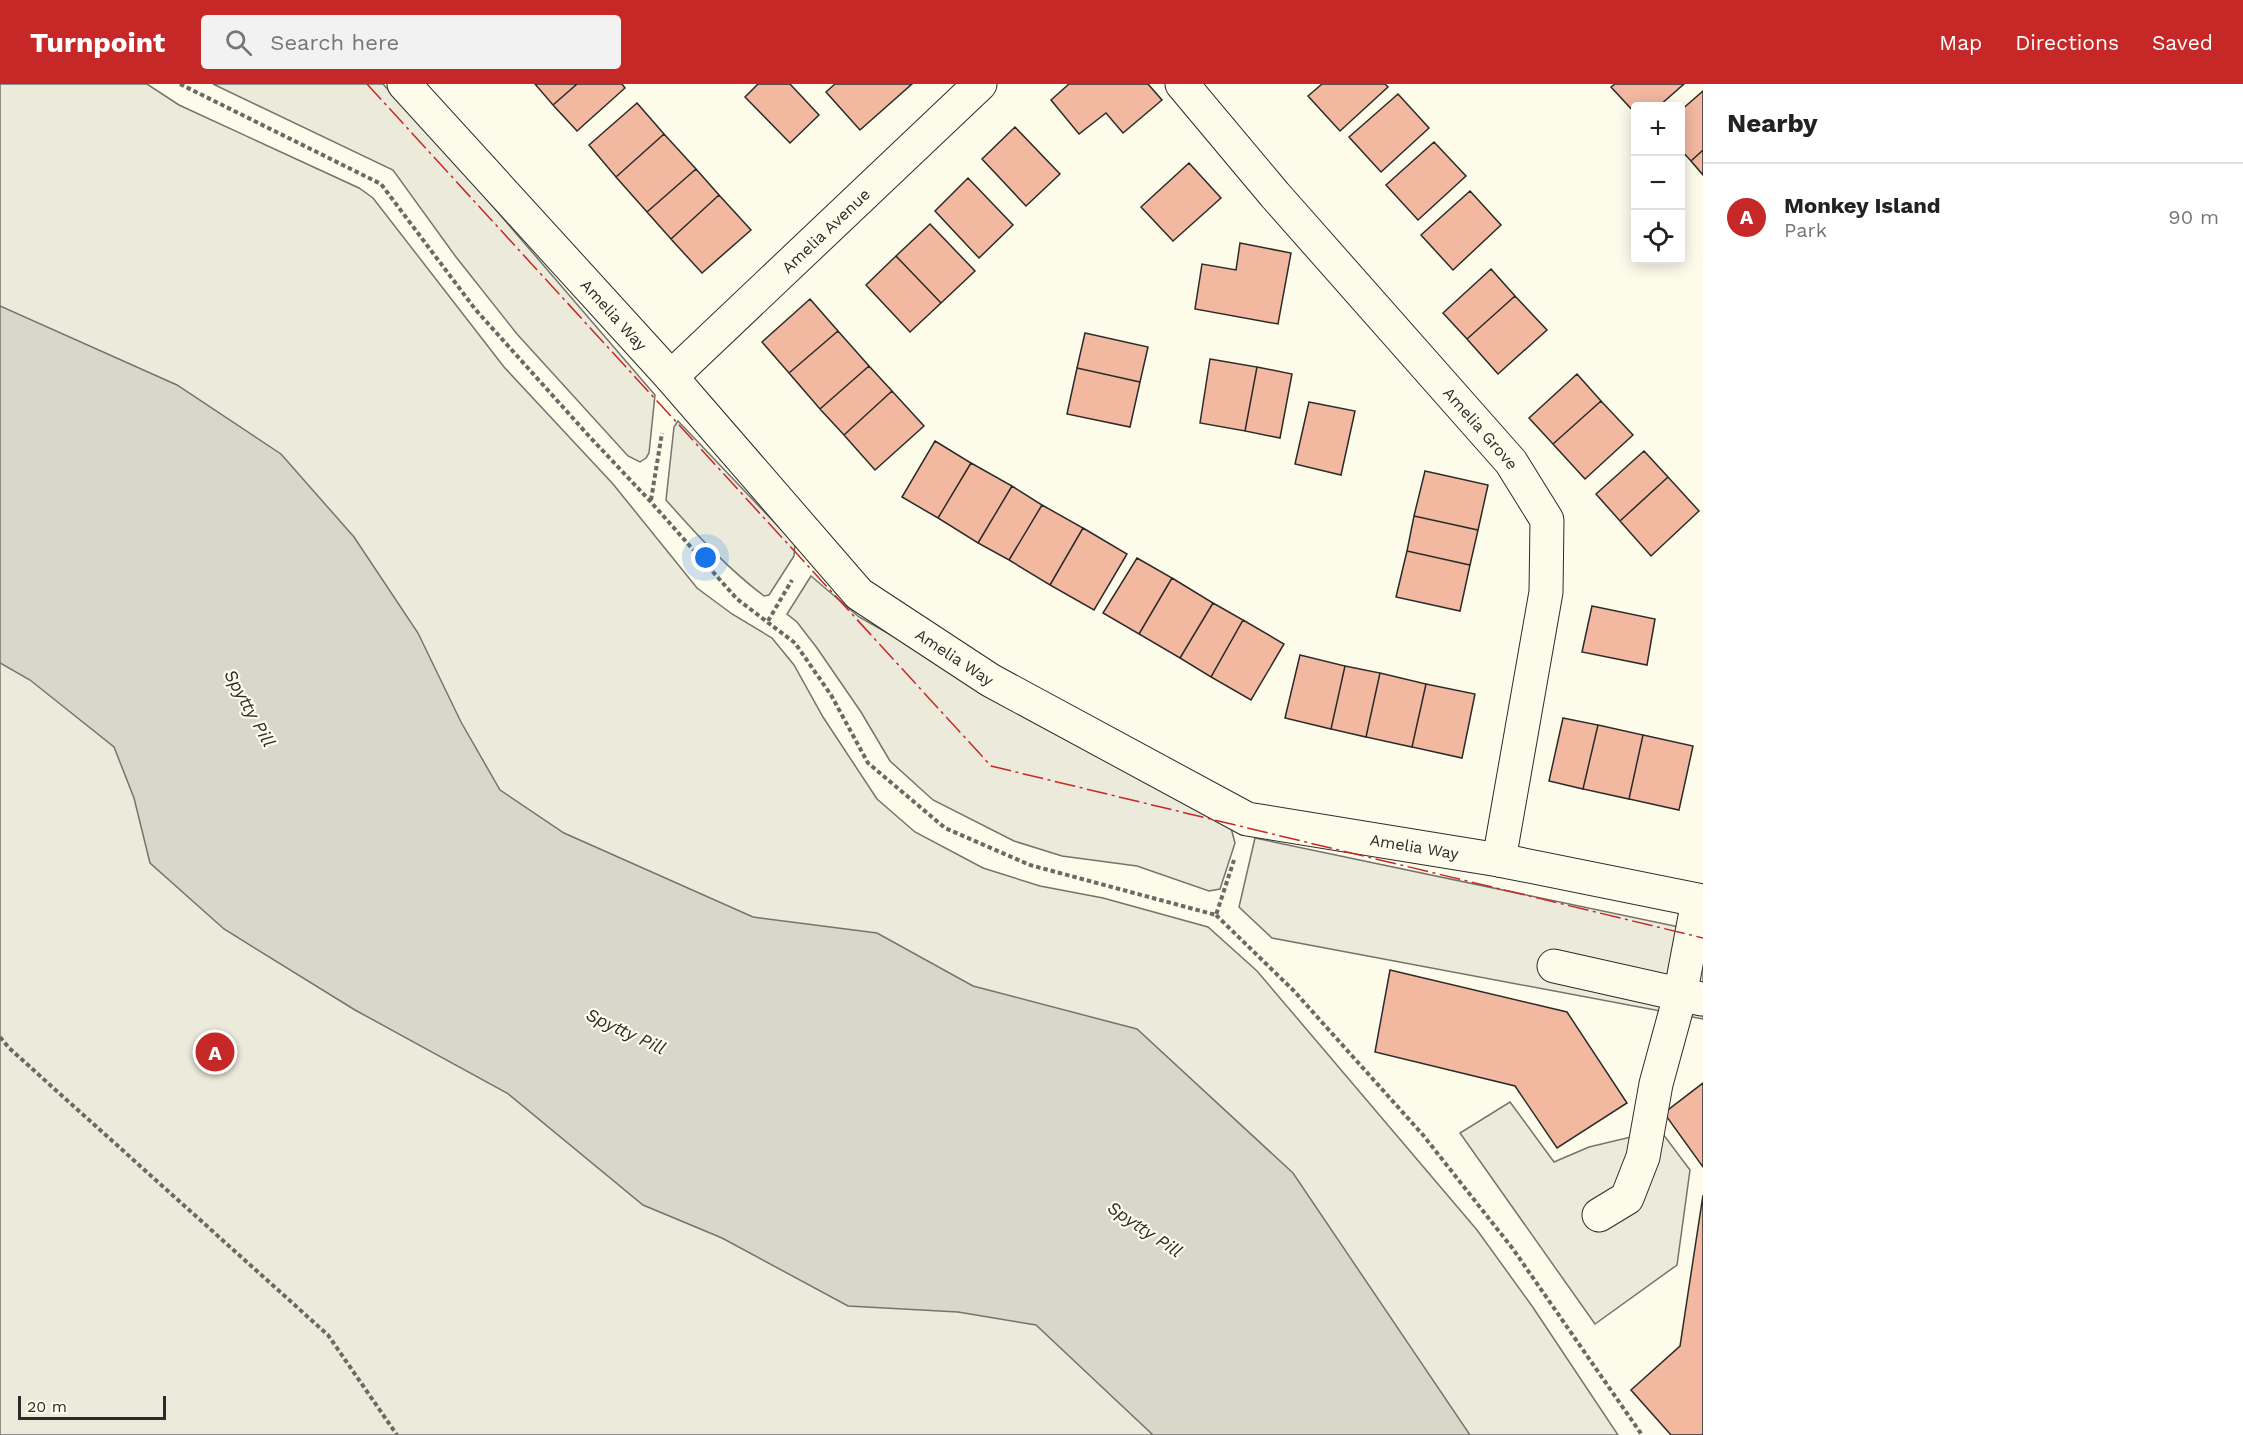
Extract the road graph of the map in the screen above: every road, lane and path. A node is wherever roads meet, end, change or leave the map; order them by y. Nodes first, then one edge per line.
1 (180, 84) edge
2 (404, 84) edge
3 (1182, 84) edge
4 (974, 86) edge
5 (672, 377) junction
6 (651, 501) junction
7 (1247, 819) junction
8 (1499, 860) junction
9 (1701, 901) edge
10 (1216, 915) junction
11 (1554, 966) dead end
12 (1692, 998) edge
13 (0, 1037) edge
14 (1599, 1215) dead end
15 (397, 1435) edge
16 (1642, 1435) edge

1 - 6 path
2 - 5 street, Amelia Way
3 - 8 street, Amelia Grove
4 - 5 street, Amelia Avenue
5 - 6 path
5 - 7 street, Amelia Way
6 - 10 path
7 - 8 street, Amelia Way
7 - 10 path
8 - 9 street, Amelia Way
9 - 12 street
10 - 16 path
11 - 12 street
12 - 14 street
13 - 15 path

